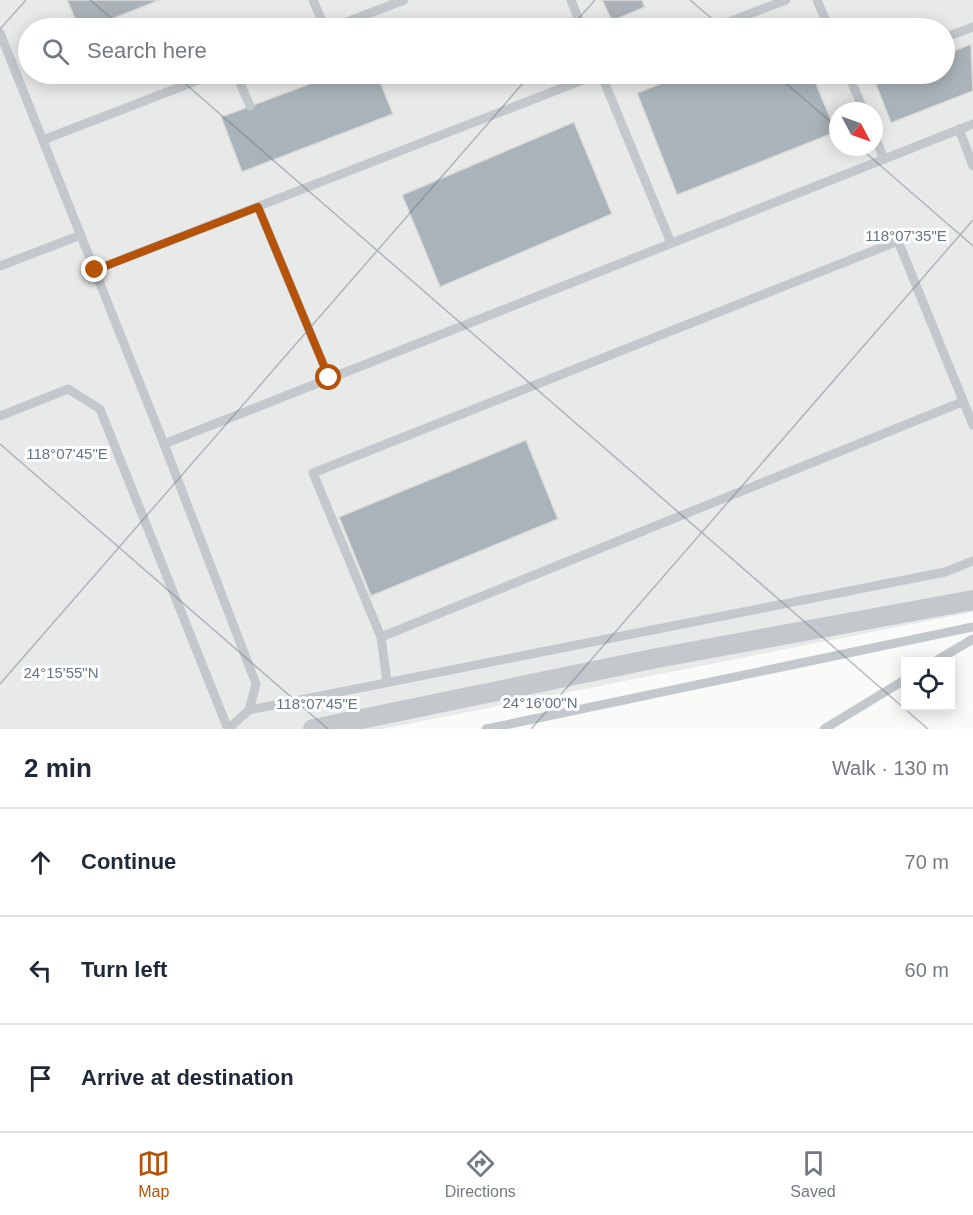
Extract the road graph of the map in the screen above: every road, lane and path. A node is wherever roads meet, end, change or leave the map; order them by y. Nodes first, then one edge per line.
1 (313, 0) edge
2 (404, 0) edge
3 (571, 0) edge
4 (786, 0) edge
5 (818, 0) edge
6 (321, 18) edge
7 (364, 18) edge
8 (578, 18) edge
9 (739, 18) edge
10 (826, 18) edge
11 (973, 27) edge
12 (0, 33) edge
13 (955, 34) edge
14 (18, 78) edge
15 (20, 84) edge
16 (188, 84) edge
17 (240, 84) edge
18 (573, 84) edge
19 (603, 84) edge
20 (852, 84) edge
21 (860, 102) edge
22 (250, 106) dead end
23 (973, 124) edge
24 (959, 129) junction
25 (43, 140) junction
26 (883, 156) edge
27 (884, 159) junction
28 (973, 166) edge
29 (258, 207) junction
30 (81, 235) junction
31 (670, 243) junction
32 (0, 266) edge
33 (95, 270) junction
34 (329, 378) junction
35 (963, 402) junction
36 (0, 416) edge
37 (973, 426) edge
38 (164, 444) junction
39 (973, 561) edge
40 (973, 600) edge
41 (973, 627) edge
42 (381, 637) junction
43 (973, 639) edge
44 (942, 657) edge
45 (387, 682) junction
46 (901, 682) edge
47 (249, 710) junction
48 (228, 729) edge
49 (313, 729) edge
50 (486, 729) edge
51 (824, 729) edge

1 - 6 lane
2 - 7 lane
3 - 8 lane
4 - 9 lane
5 - 10 lane
11 - 13 lane
12 - 14 lane
15 - 25 lane
16 - 25 lane
17 - 22 lane
18 - 29 lane
19 - 31 lane
20 - 21 lane
23 - 24 lane
24 - 27 lane
24 - 28 lane
25 - 30 lane
26 - 27 lane
27 - 31 lane
29 - 33 lane
29 - 34 lane
30 - 32 lane
30 - 33 lane
31 - 34 lane
33 - 38 lane
34 - 38 lane
35 - 37 lane
35 - 42 lane
35 - 42 lane
36 - 48 lane
38 - 47 lane
39 - 45 lane
40 - 49 street
41 - 50 lane
42 - 45 lane
43 - 44 lane
45 - 47 lane
46 - 51 lane
47 - 48 lane

